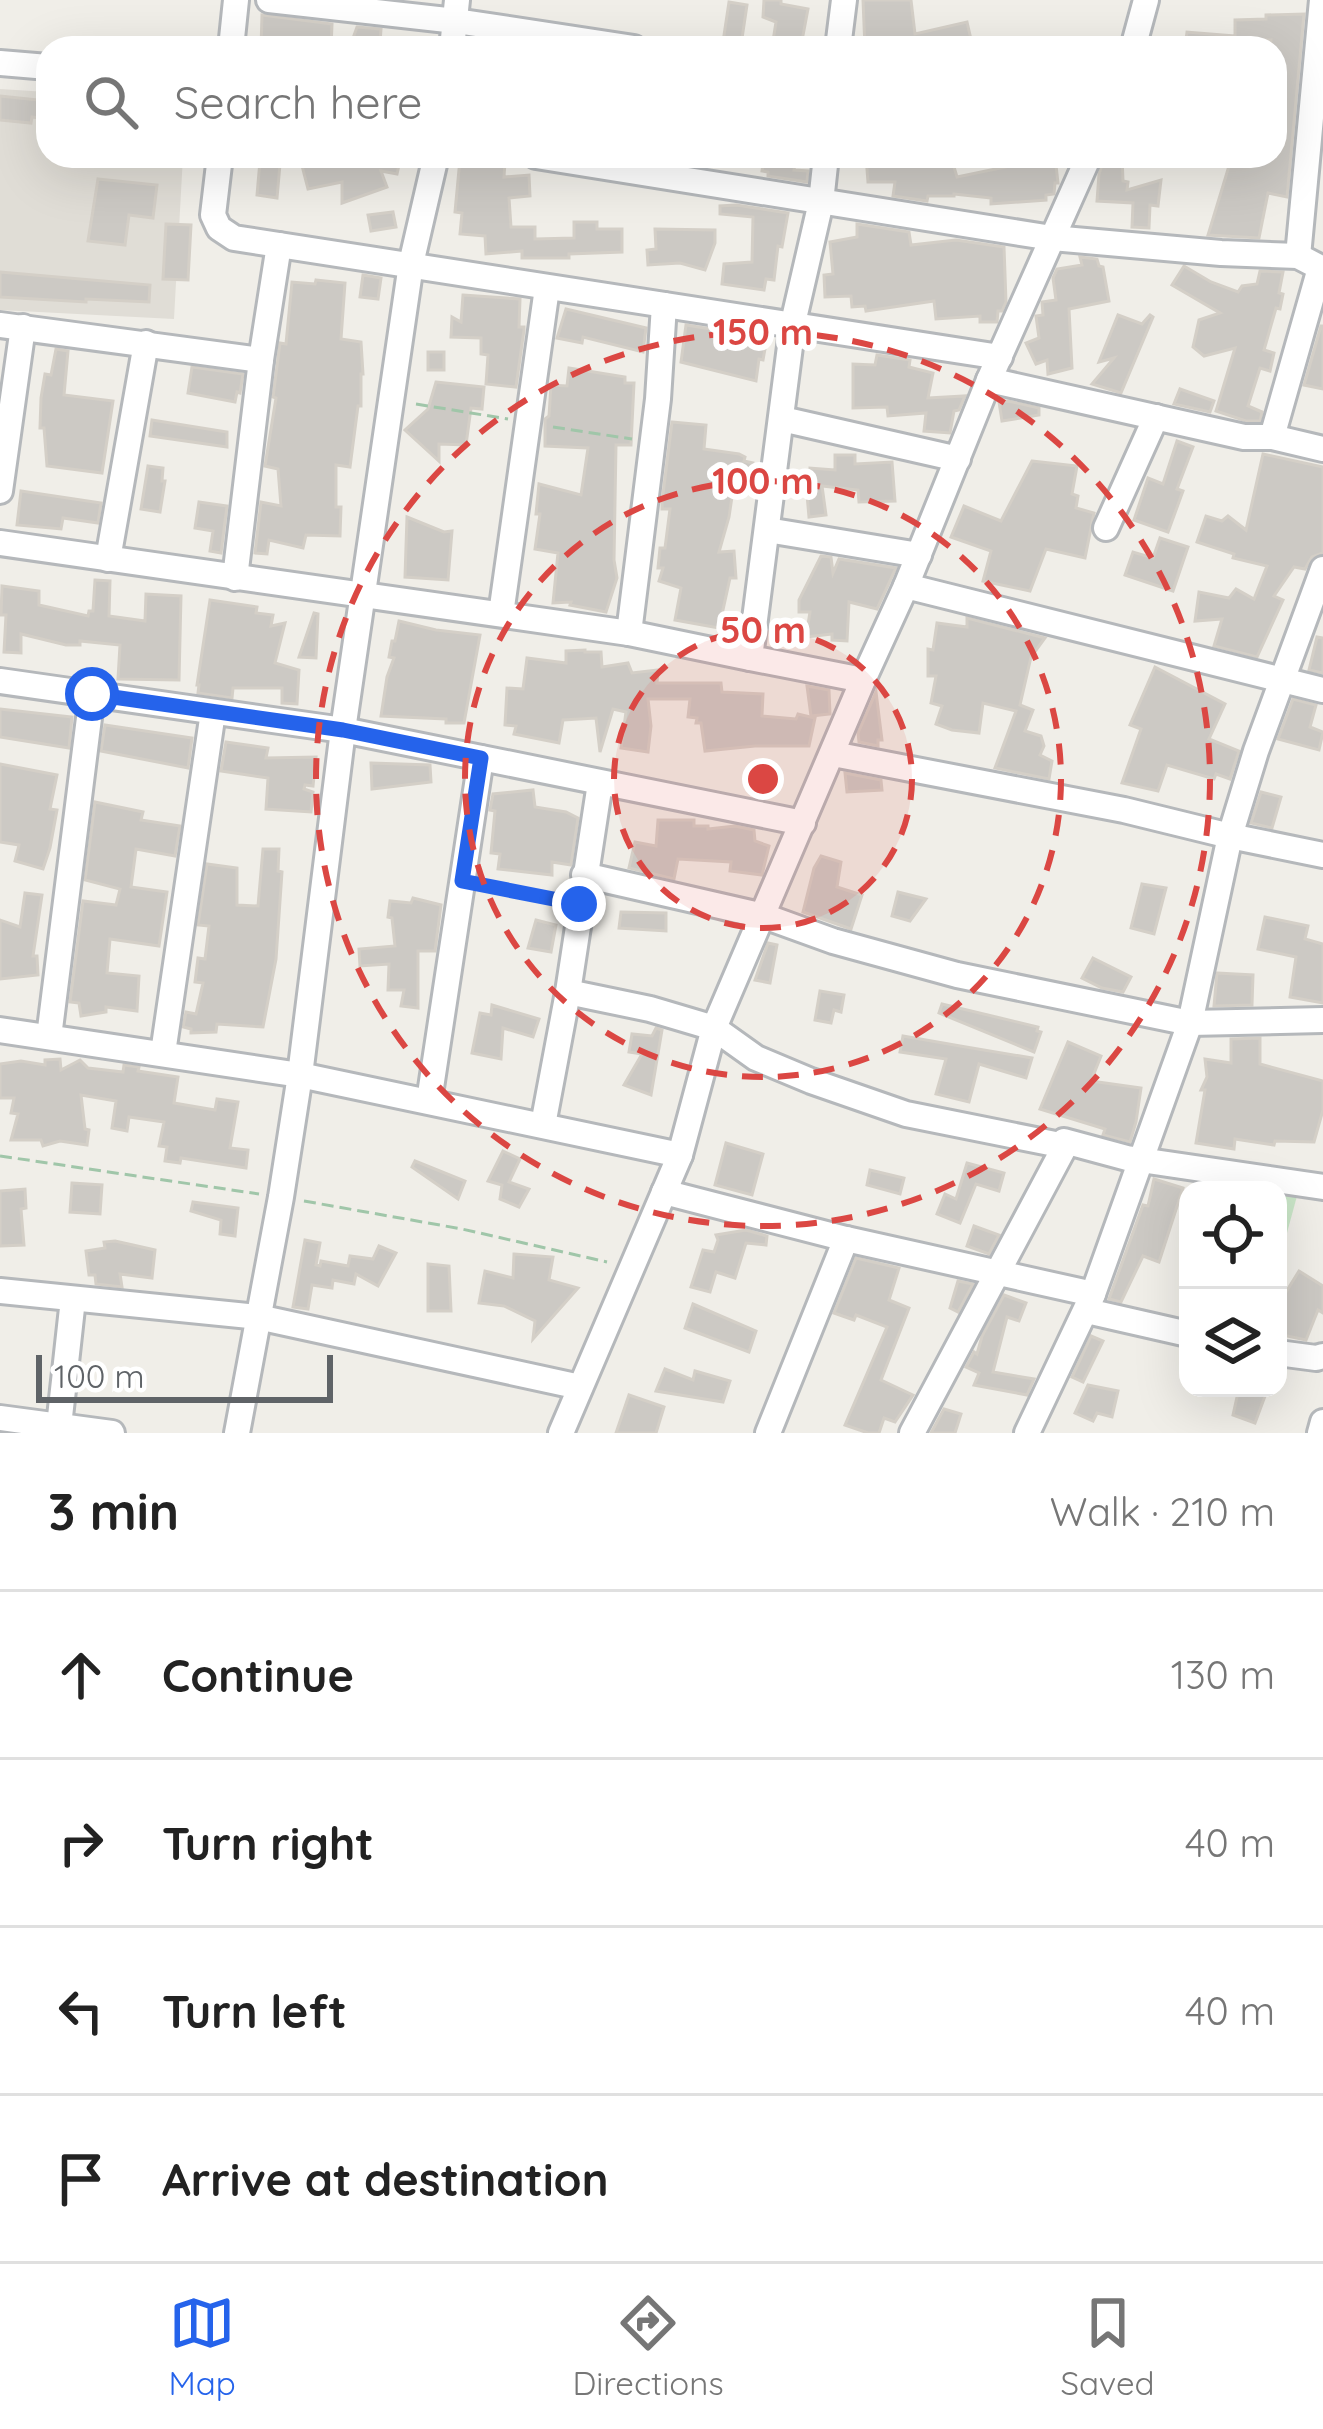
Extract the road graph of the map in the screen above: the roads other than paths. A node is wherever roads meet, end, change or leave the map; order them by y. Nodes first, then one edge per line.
1 (236, 0) edge
2 (268, 0) edge
3 (844, 0) edge
4 (1146, 0) edge
5 (1322, 0) edge
6 (456, 11) edge
7 (232, 36) edge
8 (576, 36) edge
9 (840, 36) edge
10 (1136, 36) edge
11 (0, 63) edge
12 (36, 66) edge
13 (219, 168) edge
14 (433, 168) edge
15 (610, 168) edge
16 (824, 168) edge
17 (1084, 168) edge
18 (820, 202) junction
19 (1052, 238) junction
20 (279, 244) junction
21 (410, 264) junction
22 (1313, 264) edge
23 (547, 288) junction
24 (664, 305) junction
25 (793, 323) junction
26 (11, 326) edge
27 (146, 343) junction
28 (261, 360) junction
29 (994, 369) junction
30 (1156, 417) junction
31 (782, 419) junction
32 (1272, 437) junction
33 (1323, 449) edge
34 (958, 459) junction
35 (0, 491) edge
36 (1106, 528) dead end
37 (766, 530) junction
38 (0, 543) edge
39 (919, 555) junction
40 (108, 559) junction
41 (1323, 569) edge
42 (235, 578) junction
43 (906, 586) junction
44 (362, 595) junction
45 (501, 614) junction
46 (629, 633) junction
47 (749, 658) junction
48 (863, 680) junction
49 (1281, 680) junction
50 (0, 681) edge
51 (1323, 690) edge
52 (92, 694) junction
53 (213, 712) junction
54 (343, 730) junction
55 (833, 754) junction
56 (481, 758) junction
57 (600, 783) junction
58 (803, 823) junction
59 (1230, 836) junction
60 (1323, 855) edge
61 (584, 875) junction
62 (764, 916) junction
63 (568, 992) junction
64 (1323, 1020) edge
65 (1190, 1023) junction
66 (714, 1028) junction
67 (0, 1030) edge
68 (50, 1037) junction
69 (164, 1053) junction
70 (300, 1076) junction
71 (429, 1101) junction
72 (543, 1125) junction
73 (1065, 1146) junction
74 (680, 1154) junction
75 (1142, 1160) junction
76 (1323, 1186) edge
77 (664, 1192) junction
78 (845, 1239) junction
79 (999, 1273) junction
80 (0, 1292) edge
81 (73, 1299) junction
82 (1090, 1303) junction
83 (258, 1317) junction
84 (1179, 1331) edge
85 (1287, 1354) edge
86 (1323, 1356) edge
87 (580, 1387) junction
88 (0, 1418) edge
89 (1323, 1422) edge
90 (59, 1426) junction
91 (112, 1433) edge
92 (237, 1433) edge
93 (561, 1433) edge
94 (768, 1433) edge
95 (912, 1433) edge
96 (1027, 1433) edge
97 (1320, 1433) edge

1 - 7 street
2 - 6 street
3 - 9 street
4 - 10 street
5 - 22 street
6 - 8 street
11 - 12 street
13 - 20 street
14 - 21 street
15 - 18 street
16 - 18 street
17 - 19 street
18 - 19 street
18 - 25 street
19 - 22 street
19 - 29 street
20 - 21 street
20 - 28 street
21 - 23 street
21 - 44 street
22 - 32 street
23 - 24 street
23 - 45 street
24 - 25 street
24 - 46 street
25 - 29 street
25 - 31 street
26 - 27 street
26 - 35 street
27 - 28 street
27 - 40 street
28 - 42 street
29 - 30 street
29 - 34 street
30 - 32 street
30 - 36 street
31 - 34 street
31 - 37 street
32 - 33 street
34 - 39 street
37 - 39 street
37 - 47 street
38 - 40 street
39 - 43 street
40 - 42 street
41 - 49 street
42 - 44 street
43 - 48 street
43 - 49 street
44 - 45 street
44 - 54 street
45 - 46 street
46 - 47 street
47 - 48 street
48 - 55 street
49 - 51 street
49 - 59 street
50 - 52 street
52 - 53 street
52 - 68 street
53 - 54 street
53 - 69 street
54 - 56 street
54 - 70 street
55 - 58 street
55 - 59 street
56 - 57 street
56 - 71 street
57 - 58 street
57 - 61 street
58 - 62 street
59 - 60 street
59 - 65 street
61 - 62 street
61 - 63 street
62 - 65 street
62 - 66 street
63 - 66 street
63 - 72 street
64 - 65 street
65 - 75 street
66 - 73 street
66 - 74 street
67 - 68 street
68 - 69 street
69 - 70 street
70 - 71 street
70 - 83 street
71 - 72 street
72 - 74 street
73 - 75 street
73 - 79 street
74 - 77 street
75 - 76 street
75 - 82 street
77 - 78 street
77 - 87 street
78 - 79 street
78 - 94 street
79 - 82 street
79 - 95 street
80 - 81 street
81 - 83 street
81 - 90 street
82 - 84 street
82 - 96 street
83 - 87 street
83 - 92 street
85 - 86 street
87 - 93 street
88 - 90 street
89 - 97 street
90 - 91 street

